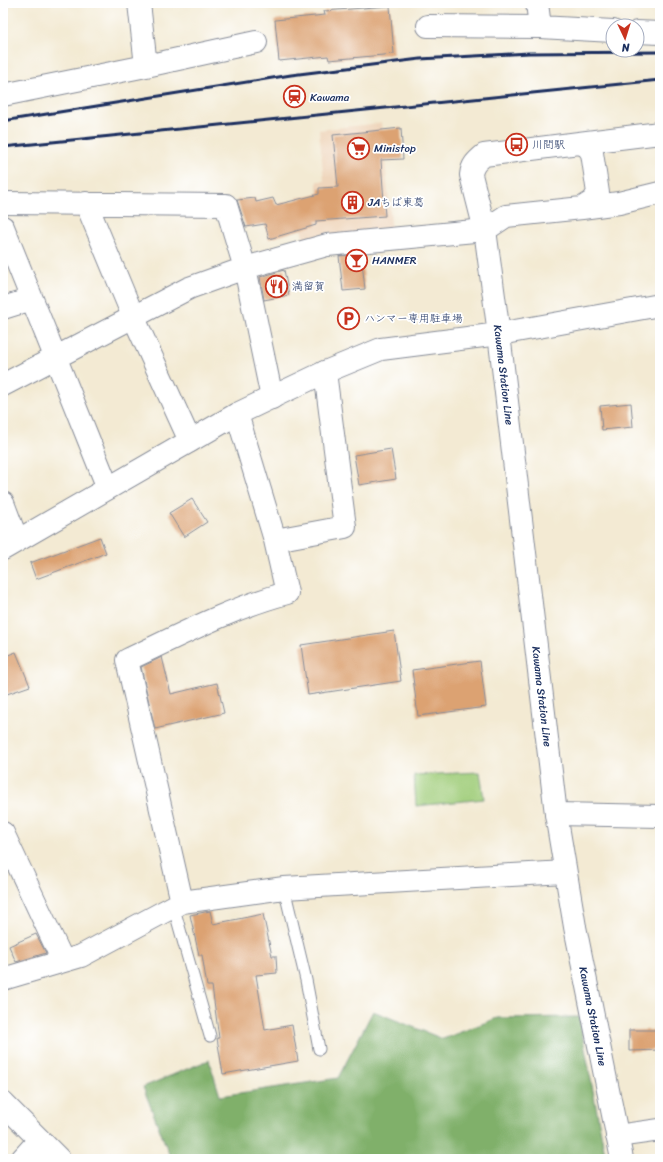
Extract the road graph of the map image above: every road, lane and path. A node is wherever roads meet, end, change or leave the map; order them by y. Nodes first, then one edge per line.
1 (139, 3) edge
2 (537, 3) edge
3 (428, 26) dead end
4 (540, 27) junction
5 (605, 31) edge
6 (645, 32) edge
7 (660, 33) edge
8 (256, 42) dead end
9 (146, 66) junction
10 (3, 95) edge
11 (660, 133) edge
12 (579, 144) junction
13 (660, 193) edge
14 (3, 202) edge
15 (86, 203) junction
16 (478, 204) junction
17 (582, 208) junction
18 (506, 216) junction
19 (3, 227) edge
20 (485, 230) junction
21 (245, 268) junction
22 (32, 299) junction
23 (660, 305) edge
24 (3, 308) edge
25 (133, 316) junction
26 (499, 334) junction
27 (56, 358) junction
28 (325, 372) junction
29 (3, 385) edge
30 (272, 398) junction
31 (237, 414) junction
32 (190, 441) junction
33 (108, 488) junction
34 (3, 503) edge
35 (275, 540) junction
36 (10, 544) edge
37 (556, 814) junction
38 (660, 816) edge
39 (3, 834) edge
40 (565, 872) junction
41 (284, 888) junction
42 (178, 904) junction
43 (63, 961) junction
44 (3, 979) edge
45 (210, 1036) dead end
46 (319, 1049) dead end
47 (3, 1103) edge
48 (660, 1130) edge
49 (618, 1136) junction
50 (39, 1140) junction
51 (22, 1159) edge
52 (59, 1159) edge
53 (622, 1159) edge

1 - 9 street
2 - 4 street
3 - 4 street
4 - 5 street
6 - 7 street
8 - 9 street
9 - 10 street
11 - 12 street
12 - 16 street, Kawama Station Line
12 - 17 street
13 - 17 street
14 - 15 street
15 - 21 street
15 - 25 street
16 - 18 street
16 - 20 street, Kawama Station Line
17 - 18 street
18 - 20 street
19 - 22 street
20 - 21 street
20 - 26 street, Kawama Station Line
21 - 25 street
21 - 30 street
22 - 24 street
22 - 27 street
23 - 26 street
25 - 27 street
25 - 32 street
26 - 28 street
26 - 37 street, Kawama Station Line
27 - 29 street
27 - 33 street
28 - 30 street
28 - 35 street
30 - 31 street
31 - 32 street
31 - 35 street
32 - 33 street
33 - 36 street
34 - 36 street
35 - 42 street
37 - 38 street
37 - 40 street, Kawama Station Line
39 - 43 street
40 - 41 street
40 - 49 street, Kawama Station Line
41 - 42 street
41 - 46 lane
42 - 43 street
42 - 45 lane
43 - 44 street
47 - 50 street
48 - 49 street
49 - 53 street, Kawama Station Line
50 - 51 street
50 - 52 street

